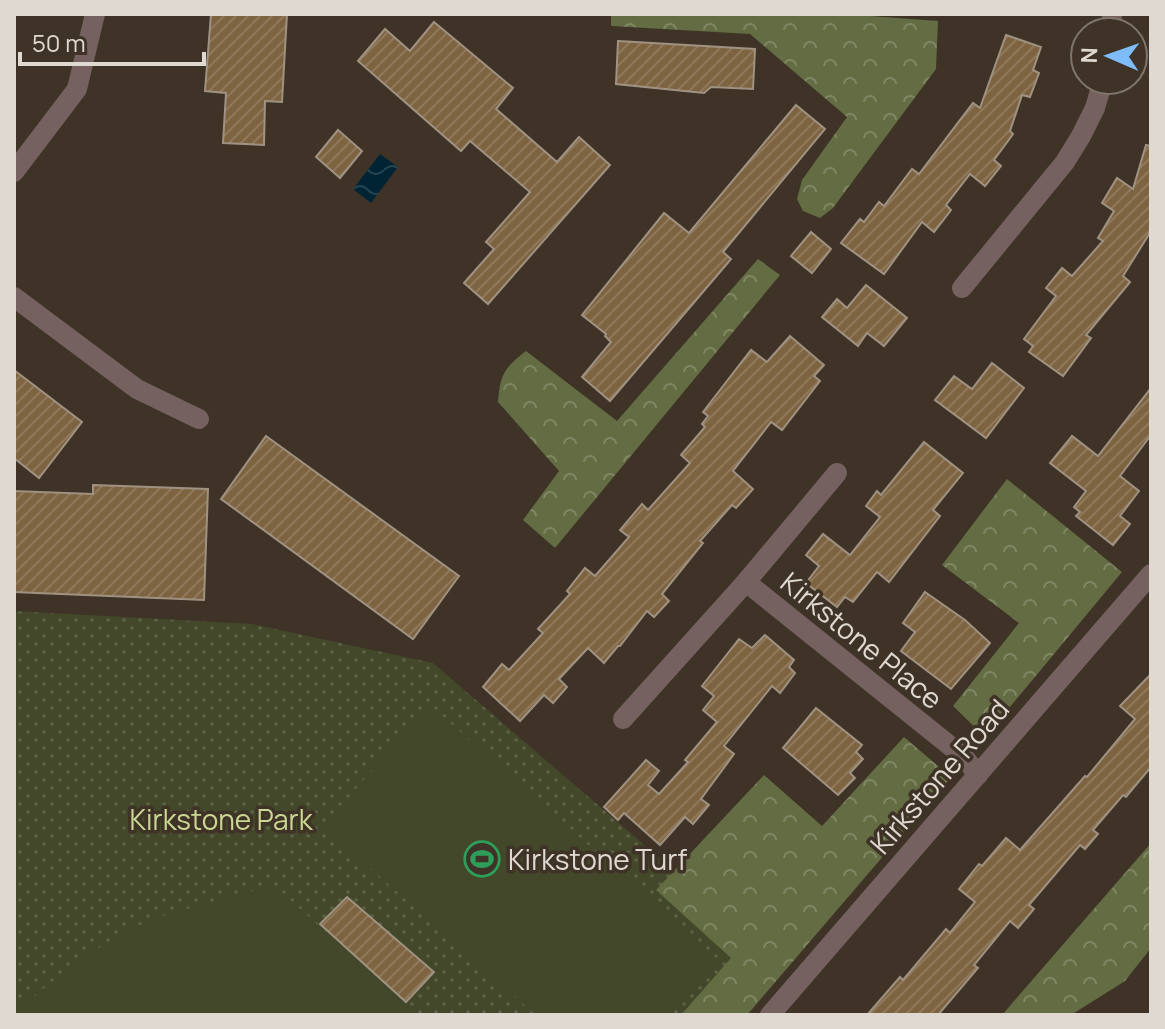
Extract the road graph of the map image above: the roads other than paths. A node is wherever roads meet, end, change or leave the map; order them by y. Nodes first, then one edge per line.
1 (95, 14) edge
2 (1098, 96) edge
3 (14, 172) edge
4 (962, 288) dead end
5 (14, 297) edge
6 (199, 419) dead end
7 (837, 473) dead end
8 (1151, 574) edge
9 (746, 582) junction
10 (623, 719) dead end
11 (978, 775) junction
12 (770, 1015) edge

1 - 3 street
2 - 4 street
5 - 6 street
7 - 9 street, Kirkstone Place
8 - 11 street, Kirkstone Road
9 - 10 street, Kirkstone Place
9 - 11 street, Kirkstone Place
11 - 12 street, Kirkstone Road

